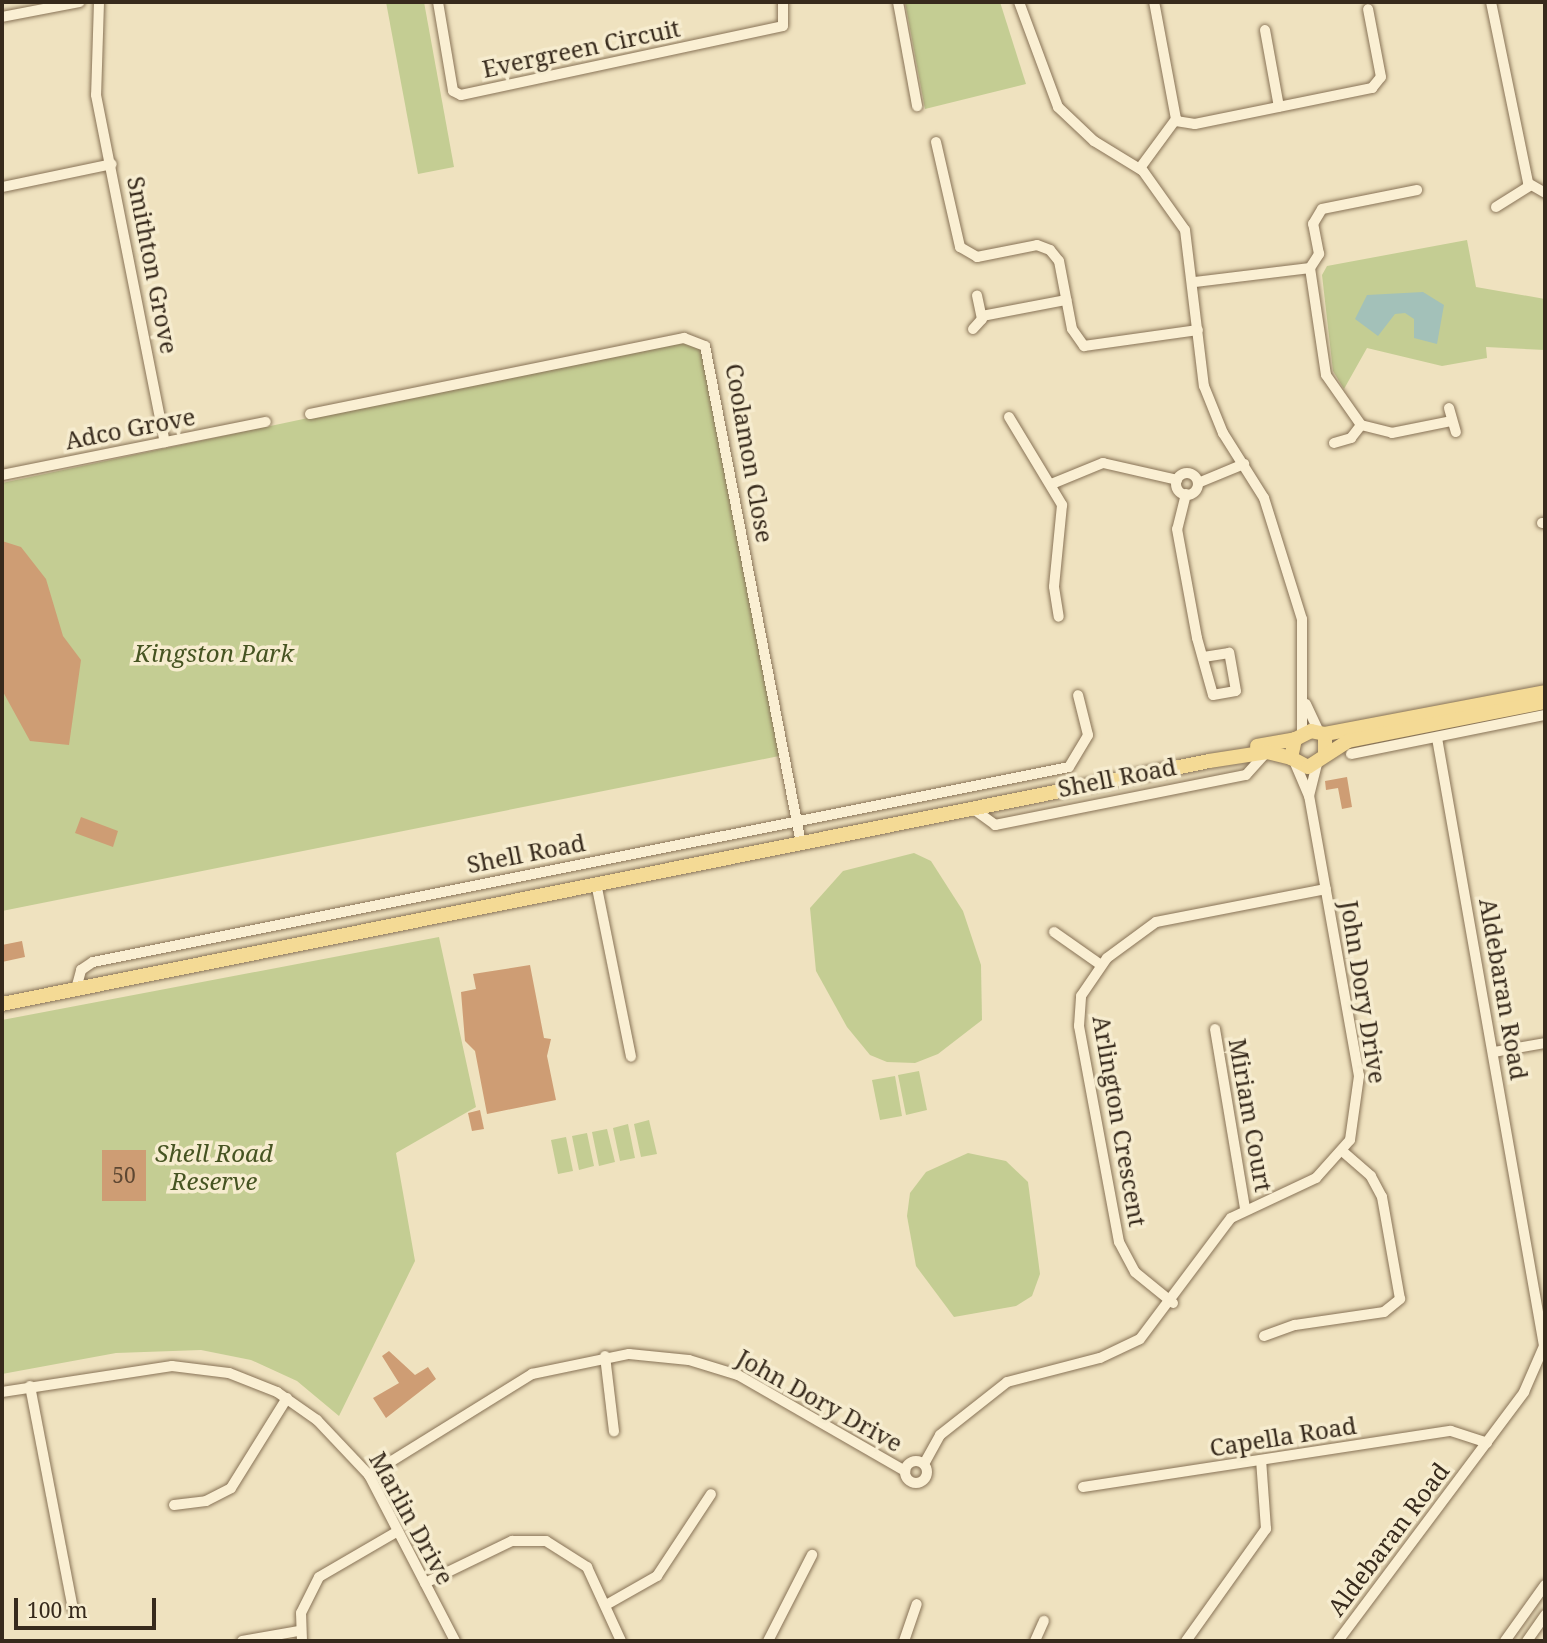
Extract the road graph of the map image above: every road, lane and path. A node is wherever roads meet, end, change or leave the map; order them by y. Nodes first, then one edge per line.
1 (80, 2) edge
2 (99, 2) edge
3 (438, 2) edge
4 (783, 2) edge
5 (898, 2) edge
6 (1019, 2) edge
7 (1154, 2) edge
8 (1491, 2) edge
9 (1368, 9) dead end
10 (2, 17) edge
11 (1265, 30) dead end
12 (917, 106) dead end
13 (1279, 107) junction
14 (1176, 121) junction
15 (936, 142) dead end
16 (112, 164) junction
17 (1140, 168) junction
18 (1530, 186) junction
19 (2, 187) edge
20 (1417, 190) dead end
21 (1545, 193) edge
22 (1496, 207) dead end
23 (1310, 268) junction
24 (1195, 282) junction
25 (977, 296) dead end
26 (1066, 300) junction
27 (982, 316) junction
28 (973, 329) dead end
29 (1198, 330) junction
30 (1449, 408) dead end
31 (310, 414) dead end
32 (1009, 417) dead end
33 (1451, 421) junction
34 (266, 422) dead end
35 (1361, 425) junction
36 (1456, 432) dead end
37 (166, 443) junction
38 (1334, 443) dead end
39 (1244, 464) junction
40 (2, 475) edge
41 (1177, 480) junction
42 (1055, 483) junction
43 (1198, 483) junction
44 (1186, 494) junction
45 (1059, 617) dead end
46 (1205, 657) dead end
47 (1078, 695) dead end
48 (1539, 698) edge
49 (1305, 701) junction
50 (1545, 715) edge
51 (1322, 733) junction
52 (1298, 736) junction
53 (1437, 738) junction
54 (1267, 752) junction
55 (1351, 754) dead end
56 (1321, 757) junction
57 (1209, 761) junction
58 (1294, 762) junction
59 (984, 786) junction
60 (1309, 796) junction
61 (979, 807) junction
62 (796, 822) junction
63 (801, 843) junction
64 (596, 883) junction
65 (1325, 888) junction
66 (1054, 932) dead end
67 (1101, 965) junction
68 (76, 989) junction
69 (2, 1004) edge
70 (1215, 1029) dead end
71 (1545, 1043) edge
72 (1494, 1052) junction
73 (631, 1057) dead end
74 (1343, 1152) junction
75 (1245, 1208) junction
76 (1541, 1285) edge
77 (1173, 1303) junction
78 (1264, 1336) dead end
79 (605, 1356) junction
80 (30, 1386) junction
81 (2, 1392) edge
82 (287, 1398) junction
83 (614, 1431) dead end
84 (1487, 1443) junction
85 (1261, 1460) junction
86 (924, 1464) junction
87 (905, 1471) junction
88 (369, 1475) junction
89 (1083, 1487) dead end
90 (711, 1494) dead end
91 (174, 1506) dead end
92 (398, 1531) junction
93 (812, 1555) dead end
94 (425, 1583) junction
95 (1545, 1585) edge
96 (917, 1604) dead end
97 (606, 1605) junction
98 (73, 1609) dead end
99 (1545, 1615) edge
100 (1044, 1621) dead end
101 (300, 1636) edge
102 (242, 1641) edge
103 (455, 1641) edge
104 (621, 1641) edge
105 (768, 1641) edge
106 (904, 1641) edge
107 (1035, 1641) edge
108 (1186, 1641) edge
109 (1338, 1641) edge
110 (1505, 1641) edge
111 (1527, 1641) edge

1 - 10 street
2 - 16 street
3 - 4 street, Evergreen Circuit
5 - 12 street
6 - 17 street
7 - 14 street
8 - 18 street
9 - 13 street
11 - 13 street
13 - 14 street
14 - 17 street
15 - 26 street
16 - 19 street, Smithton Grove
16 - 37 street, Smithton Grove
17 - 24 street
18 - 21 street
18 - 22 street
20 - 23 street
23 - 24 street
23 - 35 street
24 - 29 street
25 - 27 street
26 - 27 street
26 - 29 street
27 - 28 street
29 - 39 street
30 - 33 street
31 - 62 street, Coolamon Close
32 - 42 street
33 - 35 street
33 - 36 street
34 - 37 street, Adco Grove
35 - 38 street
37 - 40 street, Adco Grove
39 - 43 street
39 - 49 street
41 - 42 street
41 - 43 street
41 - 44 street
42 - 45 street
43 - 44 street
44 - 46 street
47 - 59 street, Shell Road
48 - 51 main road
48 - 56 main road
49 - 51 street
49 - 52 street
50 - 53 street
51 - 52 main road, Shell Road
51 - 56 main road
52 - 57 main road, Shell Road
52 - 58 main road
53 - 55 street
53 - 72 street, Aldebaran Road
54 - 57 main road, Shell Road
54 - 58 main road, Shell Road
54 - 61 street, Shell Road
56 - 58 main road
56 - 60 street, John Dory Drive
57 - 61 main road, Shell Road
58 - 60 street, John Dory Drive
59 - 61 street
59 - 62 street, Shell Road
60 - 65 street, John Dory Drive
61 - 63 main road, Shell Road
62 - 63 street, Coolamon Close
62 - 68 street, Shell Road
63 - 64 main road, Shell Road
64 - 68 main road, Shell Road
64 - 73 street
65 - 67 street, Arlington Crescent
65 - 74 street, John Dory Drive
66 - 67 street
67 - 77 street, Arlington Crescent
68 - 69 main road, Shell Road
70 - 75 street, Miriam Court
71 - 72 street
72 - 76 street, Aldebaran Road
74 - 75 street, John Dory Drive
74 - 78 street
75 - 77 street, John Dory Drive
76 - 84 street, Aldebaran Road
77 - 86 street, John Dory Drive
79 - 83 street
79 - 87 street, John Dory Drive
79 - 88 street, John Dory Drive
80 - 81 street, Marlin Drive
80 - 82 street, Marlin Drive
80 - 98 street
82 - 88 street, Marlin Drive
82 - 91 street
84 - 85 street, Capella Road
84 - 109 street, Aldebaran Road
85 - 89 street, Capella Road
85 - 108 street
86 - 87 street
86 - 87 street
88 - 92 street, Marlin Drive
90 - 97 street
92 - 94 street, Marlin Drive
92 - 101 street
93 - 105 street
94 - 97 street
94 - 103 street, Marlin Drive
95 - 110 street
96 - 106 street
97 - 104 street
99 - 111 street
100 - 107 street
101 - 102 street

